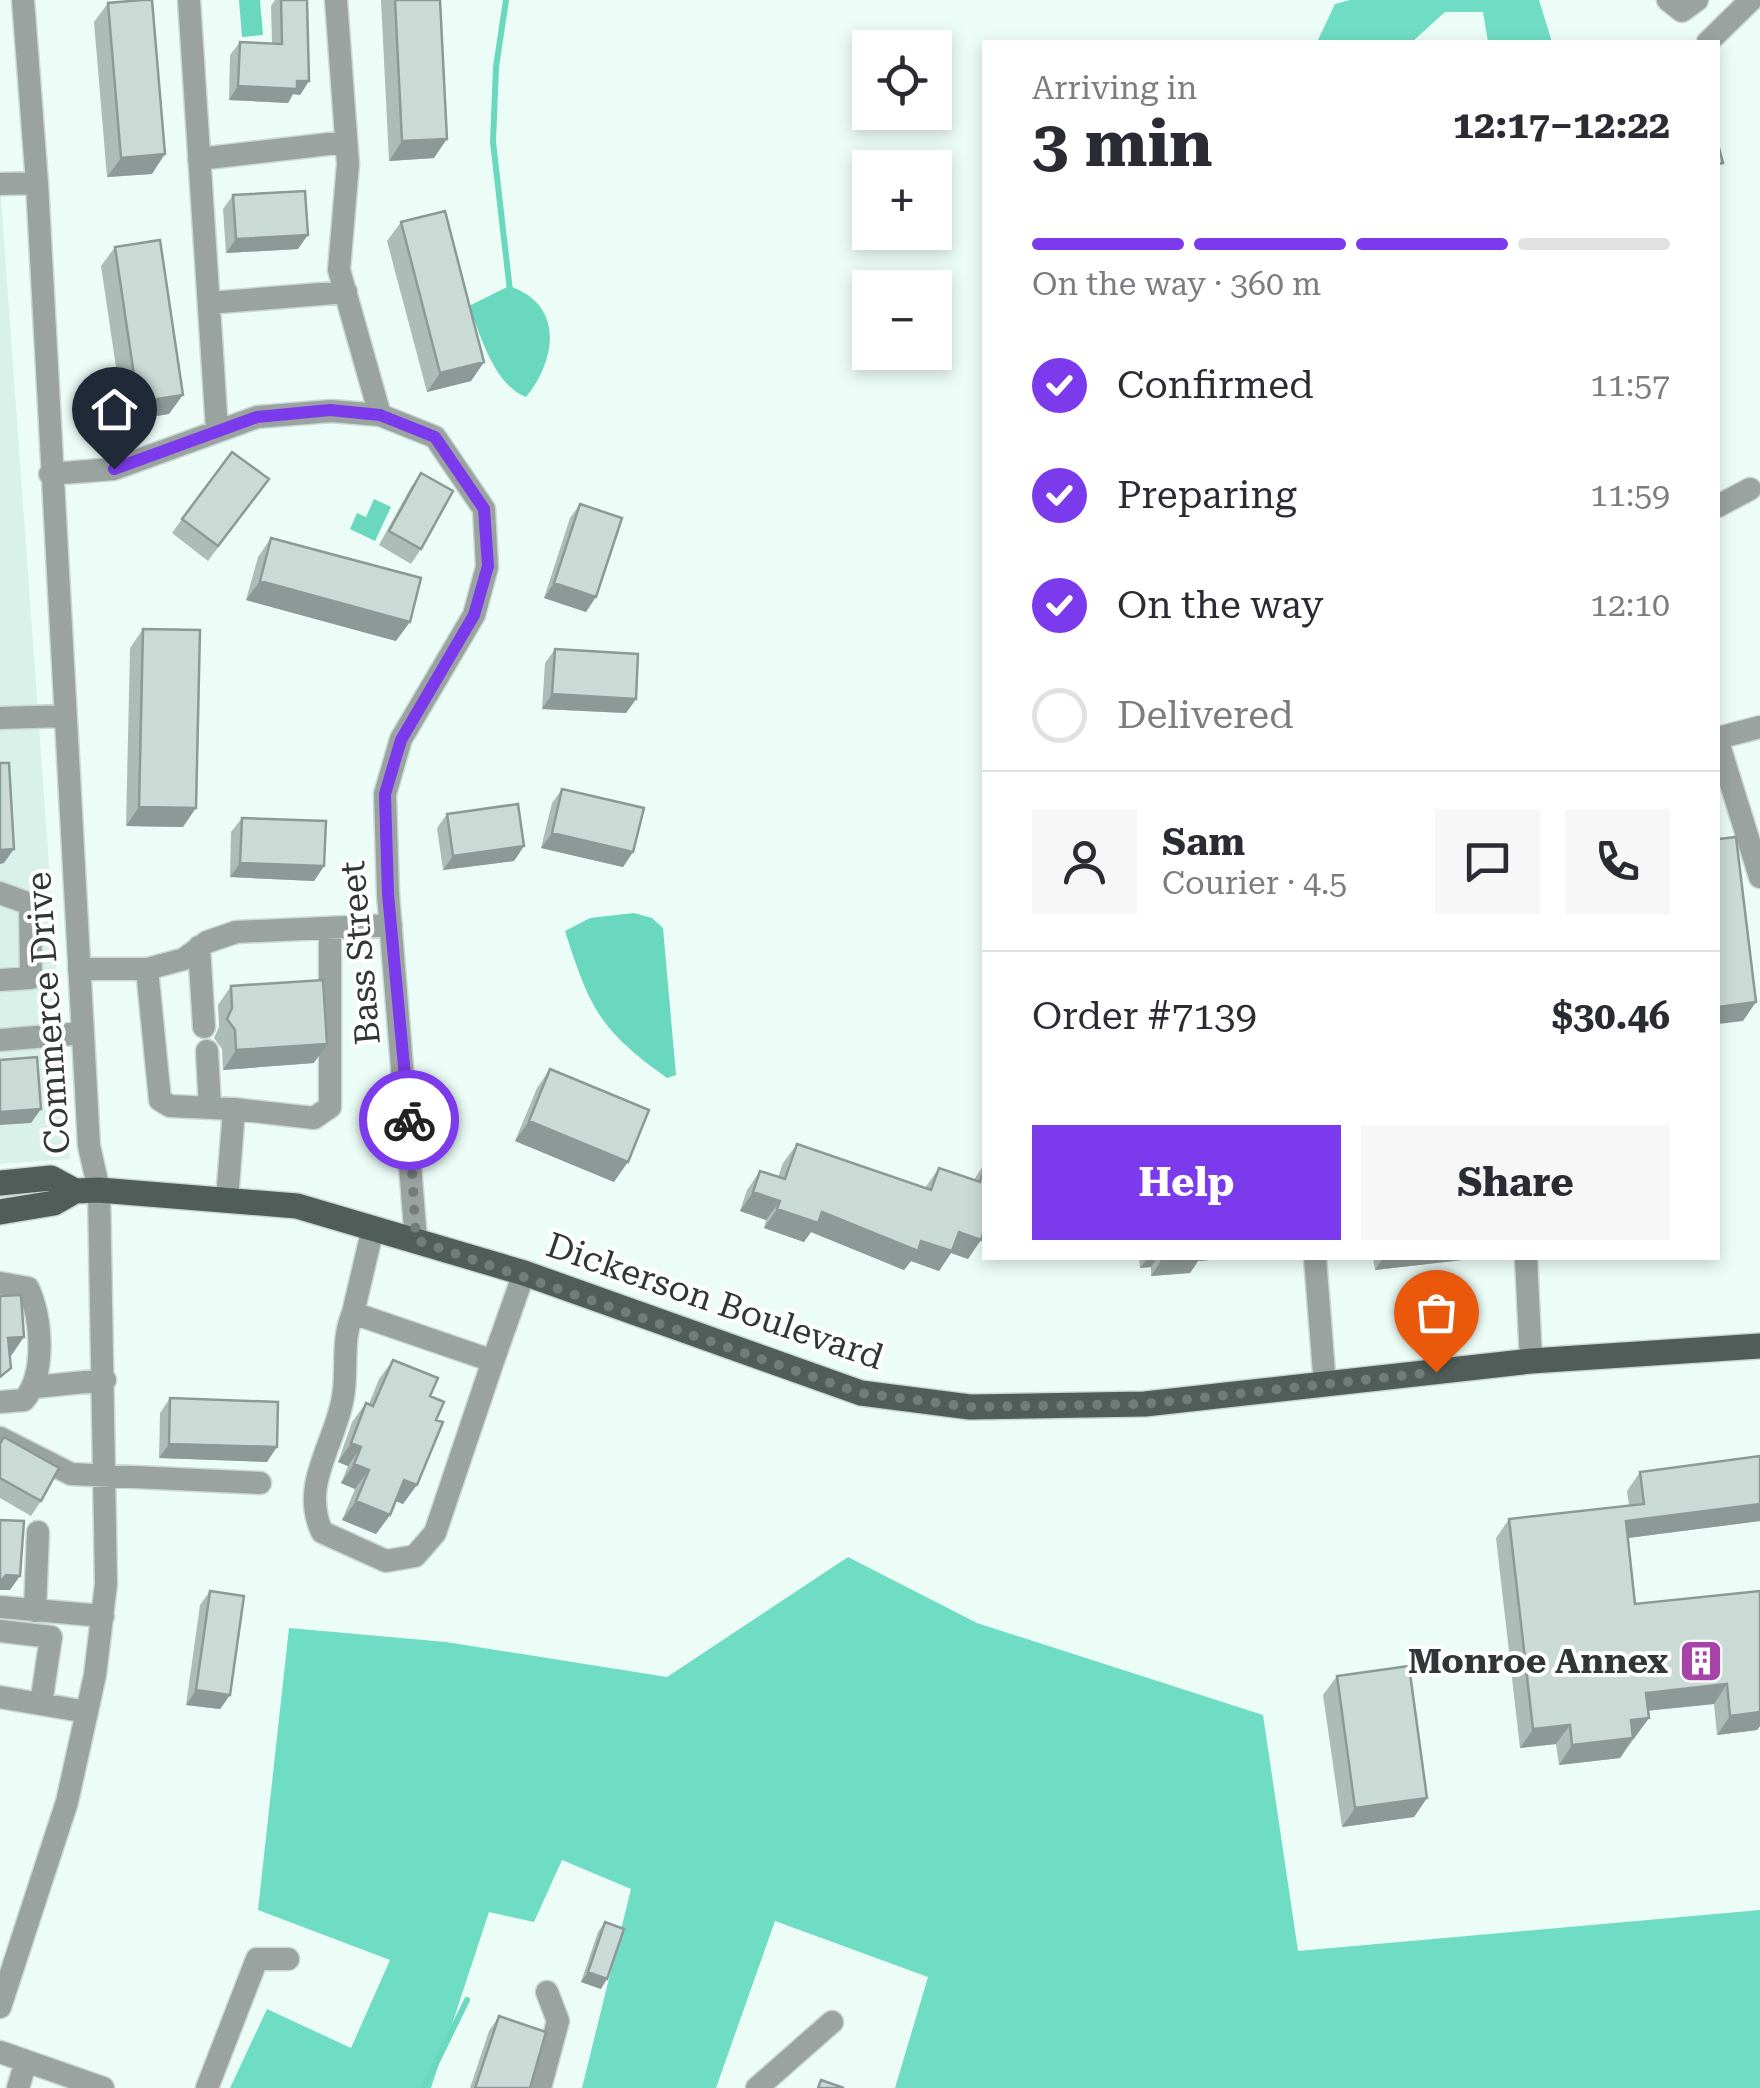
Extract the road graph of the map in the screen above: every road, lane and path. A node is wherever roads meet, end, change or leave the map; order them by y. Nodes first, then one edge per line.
1 (23, 0) edge
2 (189, 0) edge
3 (336, 0) edge
4 (1668, 0) edge
5 (1696, 0) edge
6 (1751, 0) edge
7 (1710, 40) edge
8 (346, 142) junction
9 (200, 158) junction
10 (37, 183) junction
11 (0, 184) edge
12 (346, 292) junction
13 (209, 303) junction
14 (380, 415) junction
15 (217, 430) junction
16 (50, 474) junction
17 (1750, 488) dead end
18 (1720, 505) edge
19 (64, 716) junction
20 (0, 718) edge
21 (1760, 727) edge
22 (1720, 739) edge
23 (1720, 747) edge
24 (1760, 877) edge
25 (0, 894) edge
26 (391, 925) junction
27 (318, 930) junction
28 (208, 943) junction
29 (147, 968) junction
30 (79, 969) junction
31 (0, 980) edge
32 (204, 1027) dead end
33 (83, 1033) junction
34 (0, 1040) edge
35 (207, 1051) dead end
36 (210, 1108) junction
37 (234, 1109) junction
38 (0, 1183) edge
39 (87, 1190) junction
40 (227, 1200) junction
41 (0, 1212) edge
42 (373, 1228) junction
43 (416, 1240) junction
44 (1315, 1260) edge
45 (1526, 1260) edge
46 (524, 1274) junction
47 (0, 1283) edge
48 (352, 1312) junction
49 (1760, 1346) edge
50 (493, 1361) junction
51 (1532, 1362) junction
52 (104, 1380) junction
53 (1324, 1385) junction
54 (35, 1387) junction
55 (0, 1402) edge
56 (0, 1438) edge
57 (106, 1476) junction
58 (260, 1483) dead end
59 (38, 1532) dead end
60 (0, 1607) edge
61 (34, 1611) junction
62 (102, 1616) junction
63 (0, 1631) edge
64 (0, 1697) edge
65 (42, 1704) junction
66 (87, 1712) junction
67 (288, 1959) dead end
68 (547, 1992) dead end
69 (0, 2007) edge
70 (832, 2022) dead end
71 (0, 2052) edge
72 (26, 2061) junction
73 (18, 2088) edge
74 (103, 2088) edge
75 (207, 2088) edge
76 (540, 2088) edge
77 (758, 2088) edge

1 - 10 street, Commerce Drive
2 - 9 street
3 - 8 street
4 - 5 street
6 - 7 street
8 - 9 street
8 - 12 street
9 - 13 street
10 - 11 street
10 - 16 street, Commerce Drive
12 - 13 street
12 - 14 street
13 - 15 street
14 - 15 street, Bass Street
14 - 26 street, Bass Street
15 - 16 street, Bass Street
16 - 19 street, Commerce Drive
17 - 18 street
19 - 20 street
19 - 30 street, Commerce Drive
21 - 22 street
23 - 24 street
25 - 31 street
26 - 27 street
26 - 43 street, Bass Street
27 - 28 street
27 - 37 street
28 - 29 street
28 - 32 street
29 - 30 street
29 - 36 street
30 - 33 street, Commerce Drive
33 - 34 street
33 - 39 street, Commerce Drive
35 - 36 street
36 - 37 street
37 - 40 street
38 - 39 main road, Dickerson Boulevard
39 - 40 main road, Dickerson Boulevard
39 - 41 main road, Dickerson Boulevard
39 - 52 street, Commerce Drive
40 - 42 main road, Dickerson Boulevard
42 - 43 main road, Dickerson Boulevard
42 - 48 street
43 - 46 main road, Dickerson Boulevard
44 - 53 street
45 - 51 street
46 - 50 street
46 - 53 main road, Dickerson Boulevard
47 - 54 street
48 - 50 street
48 - 50 street
49 - 51 main road, Dickerson Boulevard
51 - 53 main road, Dickerson Boulevard
52 - 54 street
52 - 57 street, Commerce Drive
54 - 55 street
56 - 57 street
57 - 58 street
57 - 62 street, Commerce Drive
59 - 61 street
60 - 61 street
61 - 62 street
62 - 66 street, Commerce Drive
63 - 65 street
64 - 65 street
65 - 66 street
66 - 69 street, Commerce Drive
67 - 75 street
68 - 76 street
70 - 77 street
71 - 72 street
72 - 73 street
72 - 74 street

